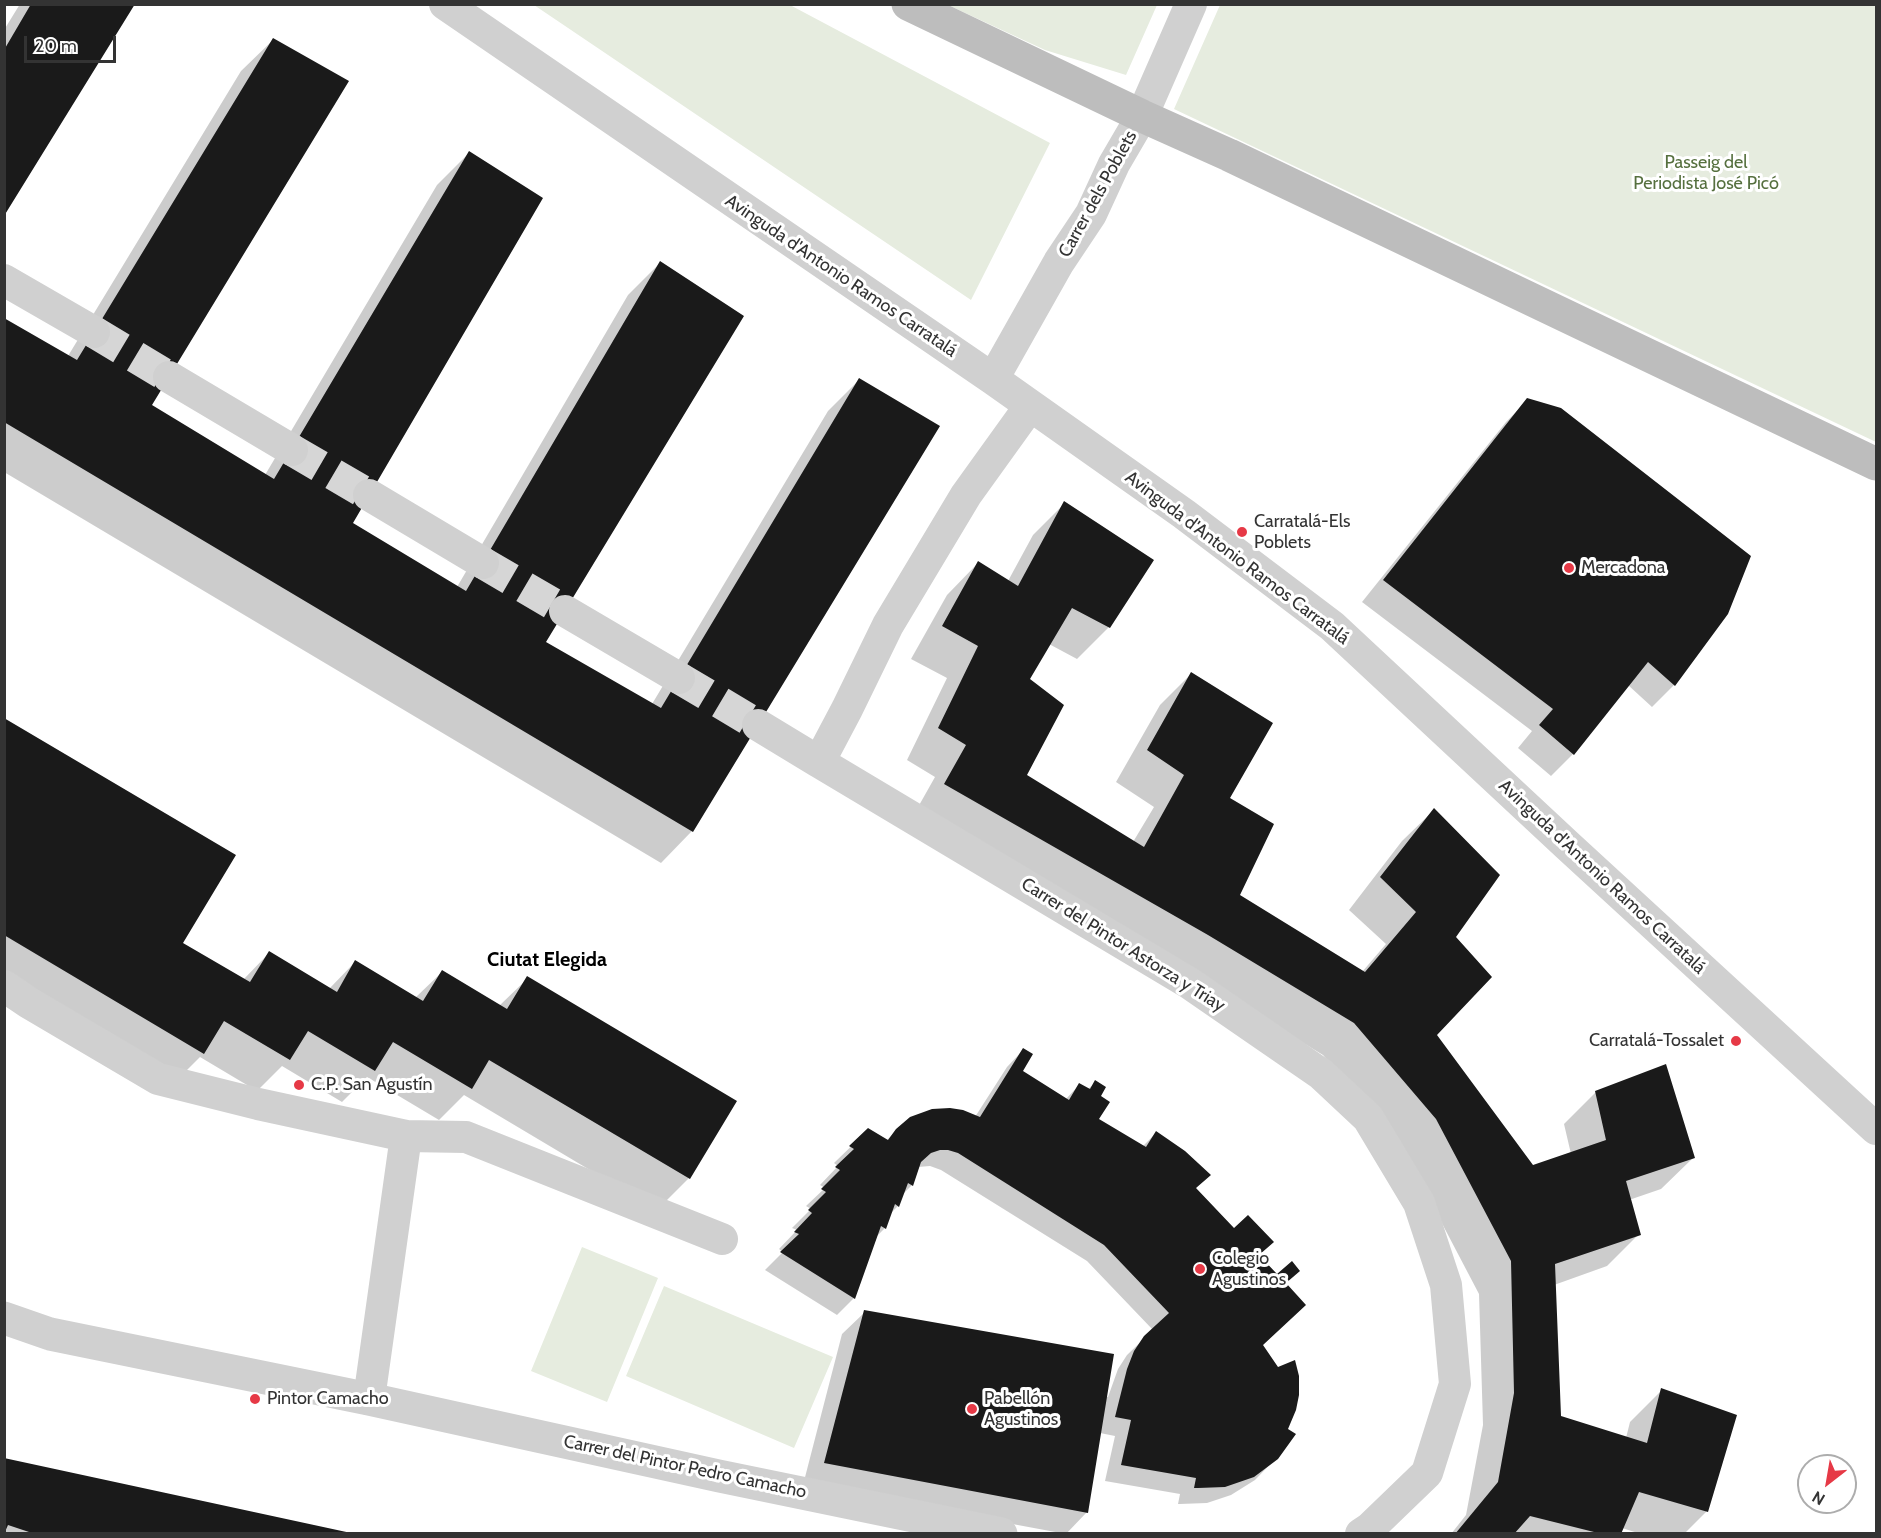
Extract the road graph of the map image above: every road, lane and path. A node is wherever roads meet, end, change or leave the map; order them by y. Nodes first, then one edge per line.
1 (445, 4) edge
2 (908, 4) edge
3 (1191, 4) edge
4 (1142, 116) junction
5 (4, 280) edge
6 (94, 332) tunnel mouth
7 (169, 377) tunnel mouth
8 (993, 379) junction
9 (1030, 406) junction
10 (292, 450) tunnel mouth
11 (1876, 464) edge
12 (369, 495) tunnel mouth
13 (483, 563) tunnel mouth
14 (565, 611) tunnel mouth
15 (679, 678) tunnel mouth
16 (758, 725) tunnel mouth
17 (819, 762) junction
18 (4, 986) edge
19 (1876, 1129) edge
20 (406, 1136) junction
21 (722, 1239) dead end
22 (4, 1318) edge
23 (369, 1399) junction
24 (1001, 1533) edge
25 (1361, 1533) edge

1 - 8 street, Avinguda d'Antonio Ramos Carratalá
2 - 4 main road
3 - 4 street, Carrer dels Poblets
4 - 8 street, Carrer dels Poblets
4 - 11 main road
5 - 6 street
7 - 10 street
8 - 9 street, Avinguda d'Antonio Ramos Carratalá
9 - 17 street
9 - 19 street, Avinguda d'Antonio Ramos Carratalá
12 - 13 street
14 - 15 street
16 - 17 street, Carrer del Pintor Astorza y Triay
17 - 25 street, Carrer del Pintor Astorza y Triay
18 - 20 street
20 - 21 street
20 - 23 street
22 - 23 street, Carrer del Pintor Pedro Camacho
23 - 24 street, Carrer del Pintor Pedro Camacho

